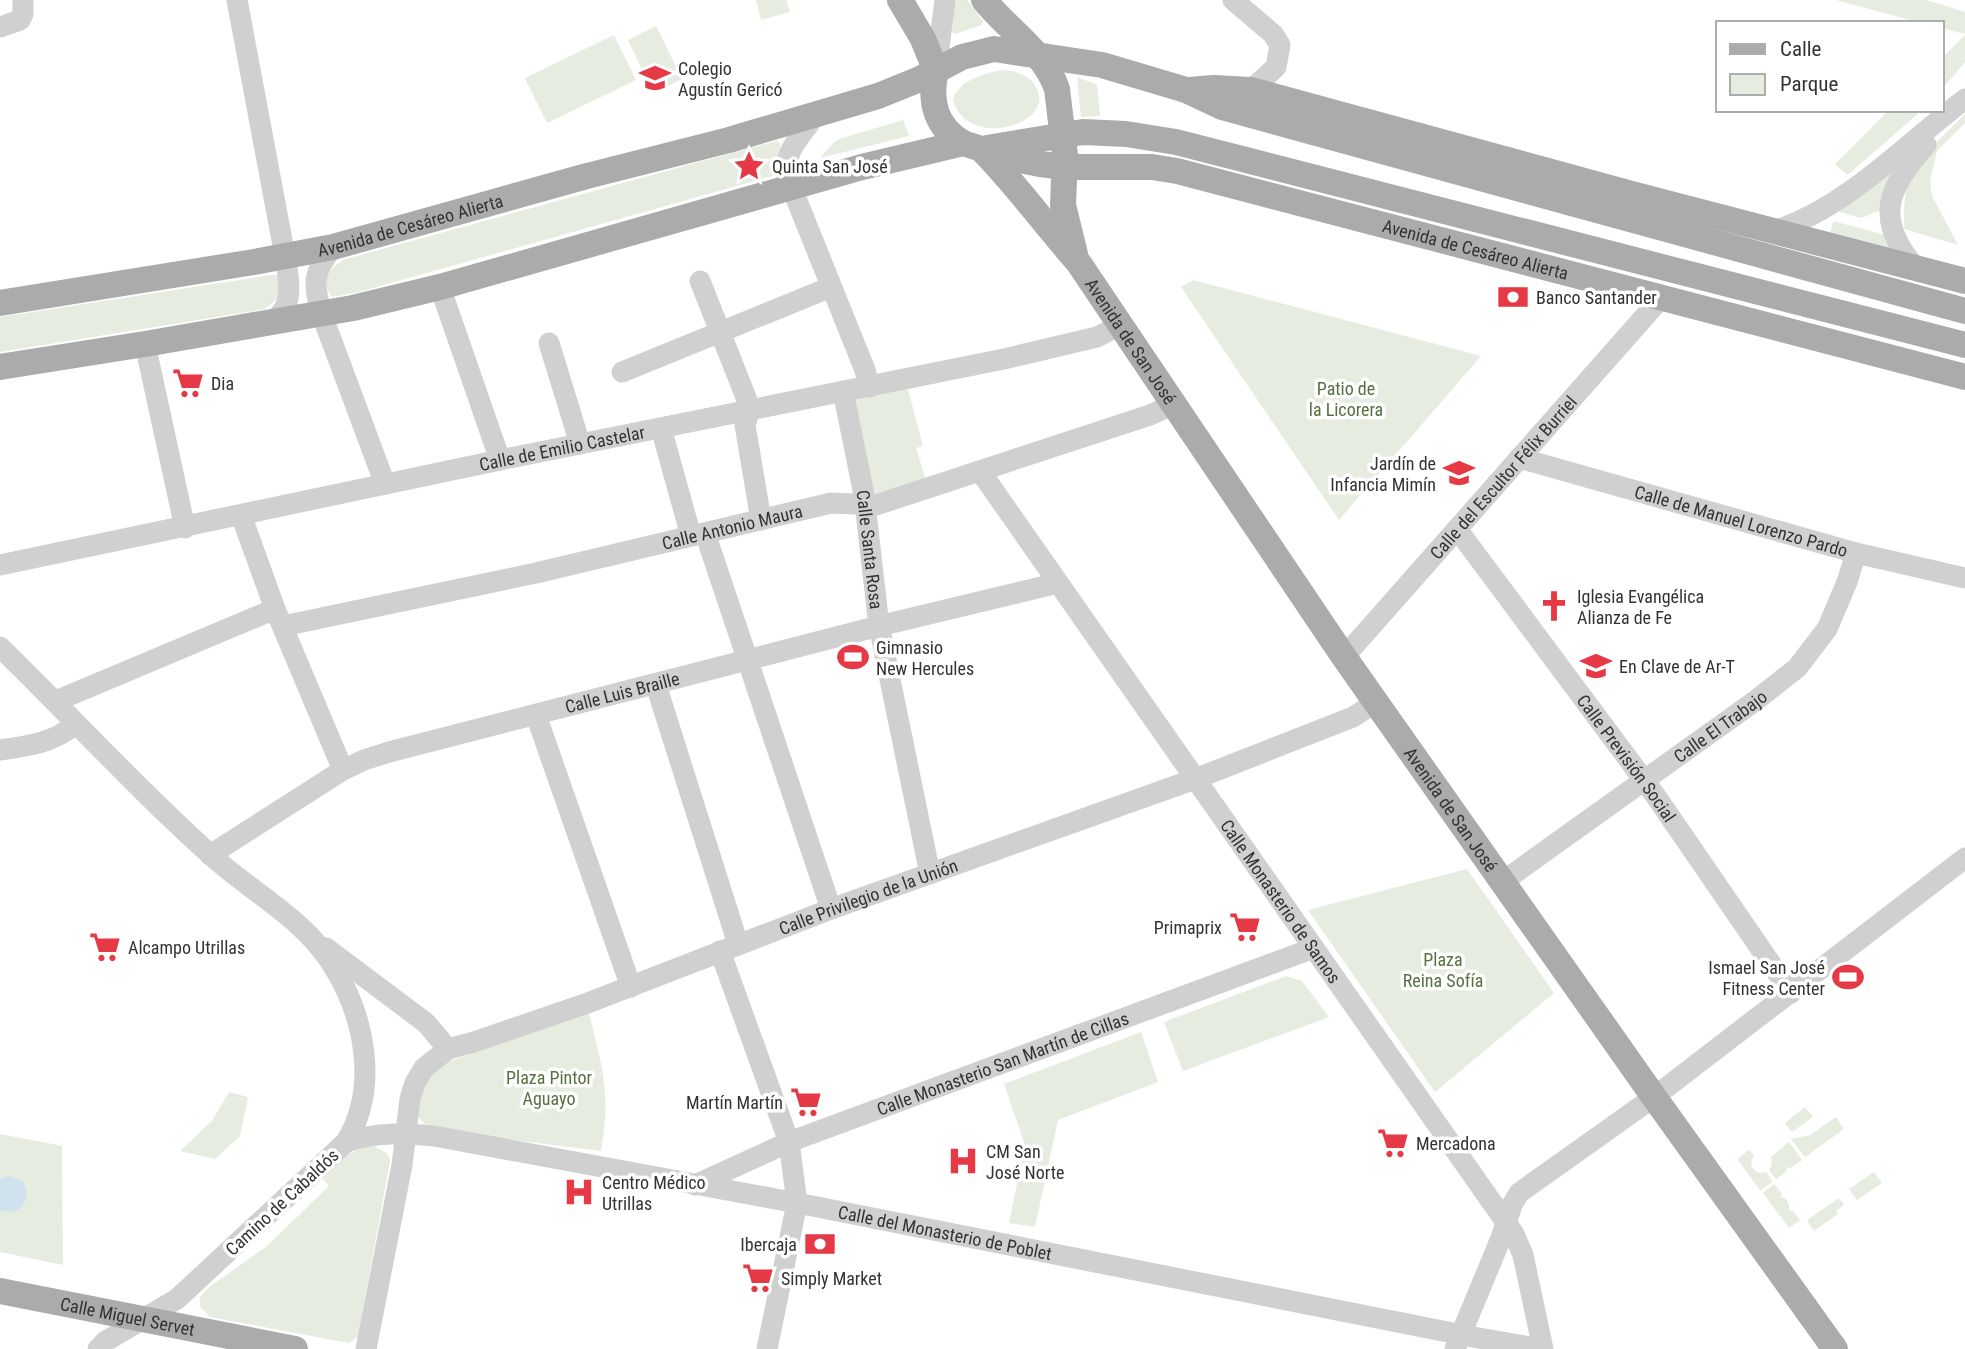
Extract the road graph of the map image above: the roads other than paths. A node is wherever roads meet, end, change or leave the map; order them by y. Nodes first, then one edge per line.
1 (23, 0) edge
2 (237, 0) edge
3 (900, 0) edge
4 (944, 0) edge
5 (984, 0) edge
6 (1233, 0) edge
7 (0, 27) edge
8 (1038, 57) junction
9 (1276, 68) junction
10 (936, 71) junction
11 (1186, 90) junction
12 (1251, 90) junction
13 (1965, 100) edge
14 (1288, 101) junction
15 (815, 115) junction
16 (1063, 134) junction
17 (972, 146) junction
18 (1065, 167) junction
19 (791, 187) junction
20 (1774, 231) junction
21 (333, 247) junction
22 (286, 256) junction
23 (1078, 262) junction
24 (1915, 267) junction
25 (700, 281) dead end
26 (1965, 281) edge
27 (440, 287) junction
28 (831, 287) junction
29 (1662, 297) junction
30 (0, 303) edge
31 (1965, 311) edge
32 (322, 315) junction
33 (270, 323) junction
34 (1121, 325) junction
35 (721, 333) junction
36 (549, 343) dead end
37 (145, 344) junction
38 (1965, 345) edge
39 (0, 367) edge
40 (622, 372) dead end
41 (1965, 377) edge
42 (869, 387) junction
43 (843, 391) junction
44 (1174, 404) junction
45 (750, 409) junction
46 (662, 428) junction
47 (580, 444) junction
48 (1519, 458) junction
49 (500, 460) junction
50 (980, 471) junction
51 (385, 484) junction
52 (864, 505) junction
53 (241, 515) junction
54 (761, 520) junction
55 (185, 528) junction
56 (1457, 529) junction
57 (698, 535) junction
58 (1856, 553) junction
59 (0, 565) edge
60 (1965, 578) edge
61 (1058, 583) junction
62 (279, 617) junction
63 (879, 626) junction
64 (0, 647) edge
65 (1344, 657) junction
66 (746, 660) junction
67 (656, 685) junction
68 (1371, 696) junction
69 (56, 701) junction
70 (536, 715) junction
71 (76, 724) junction
72 (0, 750) edge
73 (343, 770) junction
74 (1195, 779) junction
75 (1644, 780) junction
76 (211, 855) junction
77 (1965, 858) edge
78 (930, 874) junction
79 (1502, 882) junction
80 (831, 909) junction
81 (315, 940) junction
82 (729, 948) junction
83 (1314, 948) junction
84 (631, 987) junction
85 (1791, 993) junction
86 (448, 1049) junction
87 (1654, 1097) junction
88 (406, 1134) junction
89 (346, 1142) junction
90 (789, 1142) junction
91 (695, 1185) junction
92 (797, 1203) junction
93 (1506, 1224) junction
94 (0, 1291) edge
95 (146, 1318) junction
96 (228, 1342) edge
97 (1457, 1342) edge
98 (98, 1349) edge
99 (295, 1349) edge
100 (366, 1349) edge
101 (767, 1349) edge
102 (1543, 1349) edge
103 (1835, 1349) edge

1 - 7 street
2 - 22 street
3 - 10 main road
4 - 10 street, Avenida de San José
5 - 8 main road, Avenida de San José
6 - 9 street
8 - 10 main road, Avenida de Cesáreo Alierta
8 - 11 main road, Avenida de Cesáreo Alierta
8 - 16 main road, Avenida de San José
9 - 12 street
9 - 14 street
10 - 15 main road, Avenida de Cesáreo Alierta
10 - 17 main road, Avenida de San José
11 - 12 main road, Avenida de Cesáreo Alierta
11 - 31 main road, Avenida de Cesáreo Alierta
12 - 14 main road, Avenida de Cesáreo Alierta
13 - 20 street
13 - 24 street
14 - 20 main road, Avenida de Cesáreo Alierta
15 - 19 street
15 - 21 main road, Avenida de Cesáreo Alierta
16 - 17 main road, Avenida de Cesáreo Alierta
16 - 18 main road, Avenida de San José
16 - 38 main road, Avenida de Cesáreo Alierta
17 - 18 main road, Avenida de Cesáreo Alierta
17 - 19 main road, Avenida de Cesáreo Alierta
17 - 23 main road, Avenida de San José
18 - 23 main road, Avenida de San José
18 - 29 main road, Avenida de Cesáreo Alierta
19 - 27 main road, Avenida de Cesáreo Alierta
19 - 28 street
20 - 24 main road, Avenida de Cesáreo Alierta
21 - 22 main road, Avenida de Cesáreo Alierta
21 - 32 street
22 - 30 main road, Avenida de Cesáreo Alierta
22 - 33 street
23 - 34 main road, Avenida de San José
24 - 26 main road, Avenida de Cesáreo Alierta
25 - 35 street
27 - 32 main road, Avenida de Cesáreo Alierta
27 - 49 street
28 - 35 street
28 - 42 street
29 - 41 main road, Avenida de Cesáreo Alierta
29 - 48 street, Calle del Escultor Félix Burriel
32 - 33 main road, Avenida de Cesáreo Alierta
32 - 51 street
33 - 37 main road, Avenida de Cesáreo Alierta
34 - 42 street, Calle de Emilio Castelar
34 - 44 main road, Avenida de San José
35 - 40 street
35 - 45 street
36 - 47 street
37 - 39 main road, Avenida de Cesáreo Alierta
37 - 55 street
42 - 43 street, Calle de Emilio Castelar
43 - 45 street, Calle de Emilio Castelar
43 - 52 street, Calle Santa Rosa
44 - 50 street, Calle Antonio Maura
44 - 65 main road, Avenida de San José
45 - 46 street, Calle de Emilio Castelar
45 - 54 street
46 - 47 street, Calle de Emilio Castelar
46 - 57 street
47 - 49 street, Calle de Emilio Castelar
48 - 56 street, Calle del Escultor Félix Burriel
48 - 58 street, Calle de Manuel Lorenzo Pardo
49 - 51 street, Calle de Emilio Castelar
50 - 52 street, Calle Antonio Maura
50 - 61 street, Calle Monasterio de Samos
51 - 53 street, Calle de Emilio Castelar
52 - 54 street, Calle Antonio Maura
52 - 63 street, Calle Santa Rosa
53 - 55 street, Calle de Emilio Castelar
53 - 62 street
54 - 57 street, Calle Antonio Maura
55 - 59 street, Calle de Emilio Castelar
56 - 65 street, Calle del Escultor Félix Burriel
56 - 75 street, Calle Previsión Social
57 - 62 street, Calle Antonio Maura
57 - 66 street
58 - 60 street, Calle de Manuel Lorenzo Pardo
58 - 75 street, Calle El Trabajo
61 - 63 street, Calle Luis Braille
61 - 74 street, Calle Monasterio de Samos
62 - 69 street, Calle Antonio Maura
62 - 73 street
63 - 66 street, Calle Luis Braille
63 - 78 street, Calle Santa Rosa
64 - 69 street, Camino de Cabaldós
65 - 68 main road, Avenida de San José
66 - 67 street, Calle Luis Braille
66 - 80 street
67 - 70 street, Calle Luis Braille
67 - 82 street
68 - 74 street, Calle Privilegio de la Unión
68 - 79 main road, Avenida de San José
69 - 71 street, Camino de Cabaldós
70 - 73 street, Calle Luis Braille
70 - 84 street
71 - 72 street
71 - 76 street, Camino de Cabaldós
73 - 76 street, Calle Luis Braille
74 - 78 street, Calle Privilegio de la Unión
74 - 83 street, Calle Monasterio de Samos
75 - 79 street, Calle El Trabajo
75 - 85 street, Calle Previsión Social
76 - 81 street, Camino de Cabaldós
77 - 85 street
78 - 80 street, Calle Privilegio de la Unión
79 - 87 main road, Avenida de San José
80 - 82 street, Calle Privilegio de la Unión
81 - 86 street, Camino de Cabaldós
81 - 89 street, Camino de Cabaldós
82 - 84 street, Calle Privilegio de la Unión
82 - 90 street
83 - 90 street, Calle Monasterio San Martín de Cillas
83 - 93 street, Calle Monasterio de Samos
84 - 86 street, Calle Privilegio de la Unión
85 - 87 street
86 - 88 street, Calle Privilegio de la Unión
87 - 93 street
87 - 103 main road, Avenida de San José
88 - 89 street, Calle del Monasterio de Poblet
88 - 91 street, Calle del Monasterio de Poblet
88 - 100 street, Calle Privilegio de la Unión
89 - 95 street, Camino de Cabaldós
90 - 91 street, Calle Monasterio San Martín de Cillas
90 - 92 street
91 - 92 street, Calle del Monasterio de Poblet
92 - 97 street, Calle del Monasterio de Poblet
92 - 101 street
93 - 97 street
93 - 102 street, Calle Monasterio de Samos
94 - 95 main road, Calle Miguel Servet
95 - 96 main road, Calle Miguel Servet
95 - 98 street, Camino de Cabaldós
96 - 99 main road, Calle Miguel Servet
97 - 102 street, Calle del Monasterio de Poblet

